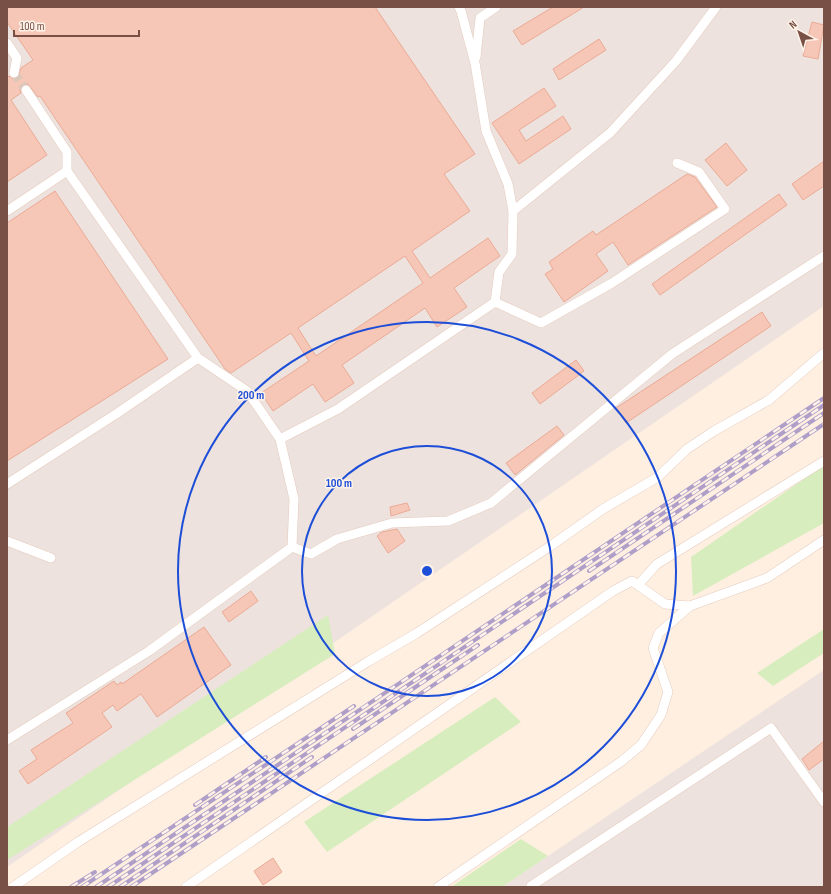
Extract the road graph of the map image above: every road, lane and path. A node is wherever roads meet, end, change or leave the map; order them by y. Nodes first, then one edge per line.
1 (459, 7) edge
2 (496, 7) edge
3 (716, 7) edge
4 (7, 43) edge
5 (475, 63) junction
6 (14, 73) tunnel mouth
7 (26, 90) tunnel mouth
8 (676, 163) dead end
9 (67, 171) junction
10 (7, 211) edge
11 (513, 211) junction
12 (824, 256) edge
13 (495, 302) junction
14 (824, 353) edge
15 (198, 358) junction
16 (280, 439) junction
17 (824, 461) edge
18 (7, 484) edge
19 (824, 540) edge
20 (7, 541) edge
21 (292, 547) junction
22 (51, 558) dead end
23 (638, 585) junction
24 (690, 606) junction
25 (7, 740) edge
26 (824, 802) edge
27 (13, 887) edge
28 (186, 887) edge
29 (438, 887) edge
30 (531, 887) edge

1 - 5 lane
2 - 5 lane
3 - 11 lane
4 - 6 lane
5 - 11 lane
7 - 9 lane
8 - 13 lane
9 - 10 lane
9 - 15 lane
11 - 13 lane
12 - 21 lane
13 - 16 lane
14 - 27 lane
15 - 16 lane
15 - 18 lane
16 - 21 lane
17 - 23 lane
19 - 24 lane
20 - 22 lane
21 - 25 lane
23 - 24 lane
23 - 28 lane
24 - 29 lane
26 - 30 lane

